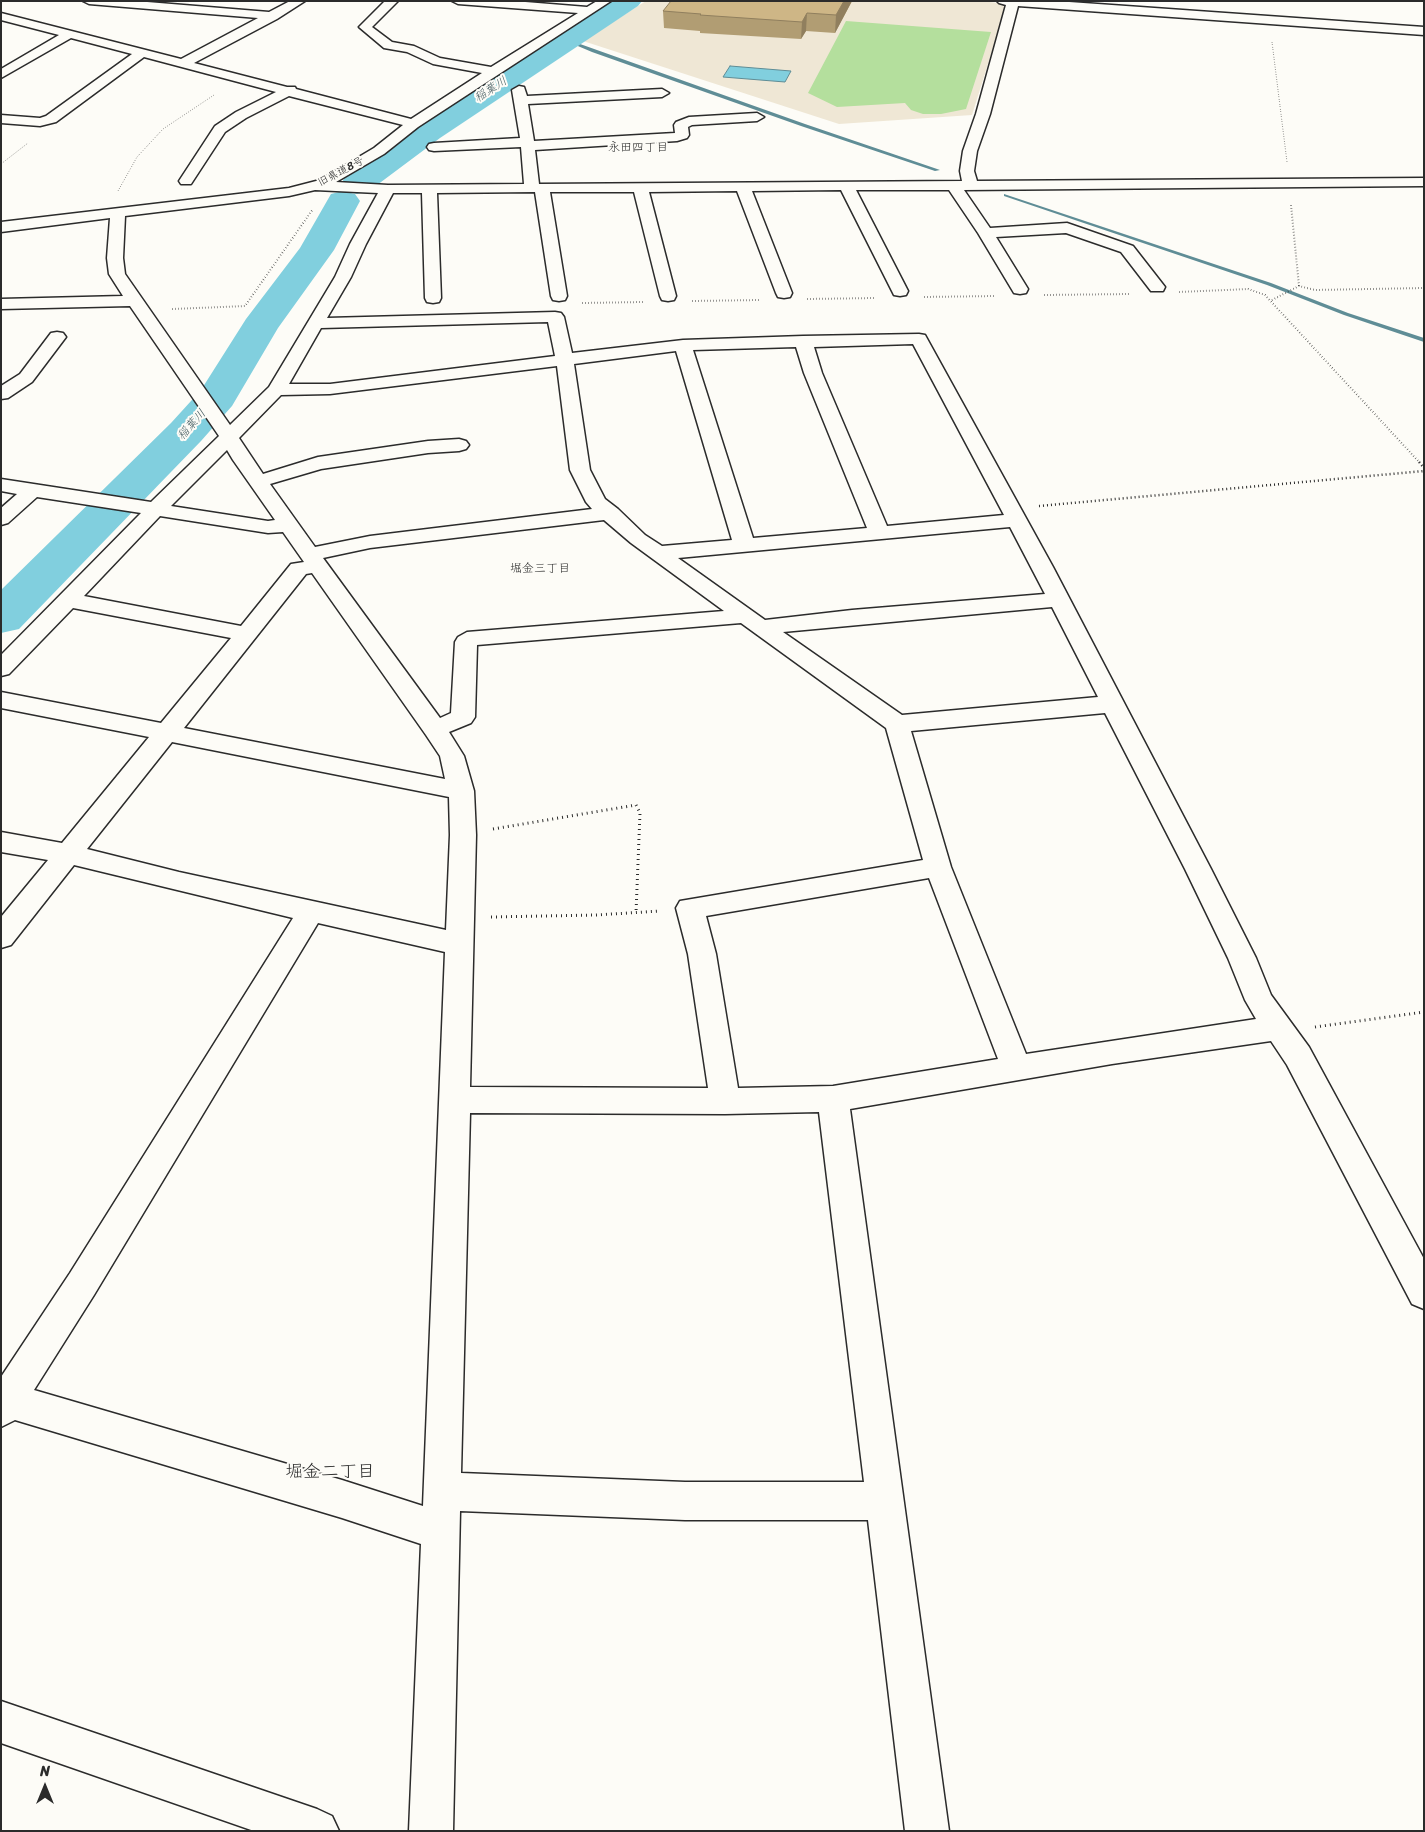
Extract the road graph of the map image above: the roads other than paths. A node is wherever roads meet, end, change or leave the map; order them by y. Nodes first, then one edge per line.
1 (89, 1) edge
2 (299, 1) edge
3 (392, 1) edge
4 (458, 1) edge
5 (606, 1) edge
6 (504, 2) edge
7 (1008, 2) edge
8 (588, 11) junction
9 (273, 16) junction
10 (3, 18) edge
11 (1424, 32) edge
12 (71, 33) junction
13 (532, 49) junction
14 (143, 52) junction
15 (551, 52) dead end
16 (184, 63) junction
17 (492, 72) junction
18 (1, 74) edge
19 (290, 90) junction
20 (662, 93) dead end
21 (757, 117) dead end
22 (1, 119) edge
23 (414, 124) junction
24 (528, 144) junction
25 (434, 148) dead end
26 (186, 181) dead end
27 (1424, 182) edge
28 (970, 184) junction
29 (846, 185) junction
30 (953, 185) junction
31 (317, 186) junction
32 (743, 186) junction
33 (640, 187) junction
34 (429, 188) junction
35 (537, 188) junction
36 (388, 189) junction
37 (113, 214) junction
38 (1, 227) edge
39 (986, 233) junction
40 (1158, 287) dead end
41 (1020, 289) dead end
42 (900, 290) dead end
43 (784, 293) dead end
44 (558, 296) road end
45 (668, 296) dead end
46 (433, 298) dead end
47 (1, 304) edge
48 (138, 306) junction
49 (316, 323) junction
50 (56, 336) dead end
51 (803, 341) junction
52 (683, 345) junction
53 (565, 361) junction
54 (6, 390) edge
55 (276, 390) junction
56 (223, 428) junction
57 (460, 445) dead end
58 (259, 481) junction
59 (1, 485) edge
60 (33, 490) junction
61 (156, 509) junction
62 (611, 513) junction
63 (1014, 514) junction
64 (1, 519) edge
65 (289, 525) junction
66 (879, 532) junction
67 (744, 544) junction
68 (658, 553) junction
69 (314, 561) junction
70 (68, 600) junction
71 (1058, 600) junction
72 (754, 622) junction
73 (246, 634) junction
74 (1, 669) edge
75 (1, 700) edge
76 (1112, 704) junction
77 (897, 724) junction
78 (435, 729) junction
79 (167, 732) junction
80 (461, 791) junction
81 (1, 842) edge
82 (67, 854) junction
83 (938, 867) junction
84 (311, 912) junction
85 (459, 931) junction
86 (1, 937) edge
87 (1277, 1028) junction
88 (1016, 1069) junction
89 (833, 1099) junction
90 (453, 1100) junction
91 (725, 1101) junction
92 (1424, 1293) edge
93 (3, 1402) edge
94 (442, 1491) junction
95 (885, 1501) junction
96 (441, 1531) junction
97 (1, 1722) edge
98 (317, 1831) edge
99 (431, 1831) edge
100 (927, 1831) edge

1 - 9 street
2 - 9 street
3 - 17 street
4 - 6 street
5 - 8 street, 旧県道8号
6 - 8 street
7 - 11 street
7 - 28 street
8 - 13 street, 旧県道8号
9 - 16 street
10 - 12 street
12 - 14 street
12 - 18 street
13 - 15 street
13 - 17 street, 旧県道8号
14 - 16 street
14 - 22 street
16 - 19 street
17 - 23 street, 旧県道8号
19 - 23 street
19 - 26 street
20 - 24 street
21 - 24 street
23 - 31 street, 旧県道8号
24 - 25 street
24 - 35 street
27 - 28 street
28 - 30 street
29 - 30 street
29 - 32 street
29 - 42 street
30 - 39 street
31 - 36 street
31 - 37 street, 旧県道8号
32 - 33 street
32 - 43 street
33 - 35 street
33 - 45 street
34 - 35 street
34 - 36 street
34 - 46 street
35 - 44 street
36 - 49 street
37 - 38 street, 旧県道8号
37 - 48 street
39 - 40 street
39 - 41 street
47 - 48 street
48 - 56 street
49 - 53 street
49 - 55 street
50 - 54 street
51 - 52 street
51 - 63 street
51 - 66 street
52 - 53 street
52 - 67 street
53 - 55 street
53 - 62 street
55 - 56 street
56 - 58 street
56 - 61 street
57 - 58 street
58 - 65 street
59 - 60 street
60 - 61 street
60 - 64 street
61 - 65 street
61 - 70 street
62 - 68 street
62 - 69 street
63 - 66 street
63 - 71 street
65 - 69 street
66 - 67 street
67 - 68 street
68 - 72 street
69 - 73 street
69 - 78 street
70 - 73 street
70 - 74 street
71 - 72 street
71 - 76 street
72 - 77 street
72 - 78 street
73 - 79 street
75 - 79 street
76 - 77 street
76 - 87 street
77 - 83 street
78 - 80 street
79 - 80 street
79 - 82 street
80 - 85 street
81 - 82 street
82 - 84 street
82 - 86 street
83 - 88 street
83 - 91 street
84 - 85 street
84 - 93 street
85 - 90 street
87 - 88 street
87 - 92 street
88 - 89 street
89 - 91 street
89 - 95 street
90 - 91 street
90 - 94 street
93 - 96 street
94 - 95 street
94 - 96 street
95 - 100 street
96 - 99 street
97 - 98 street

